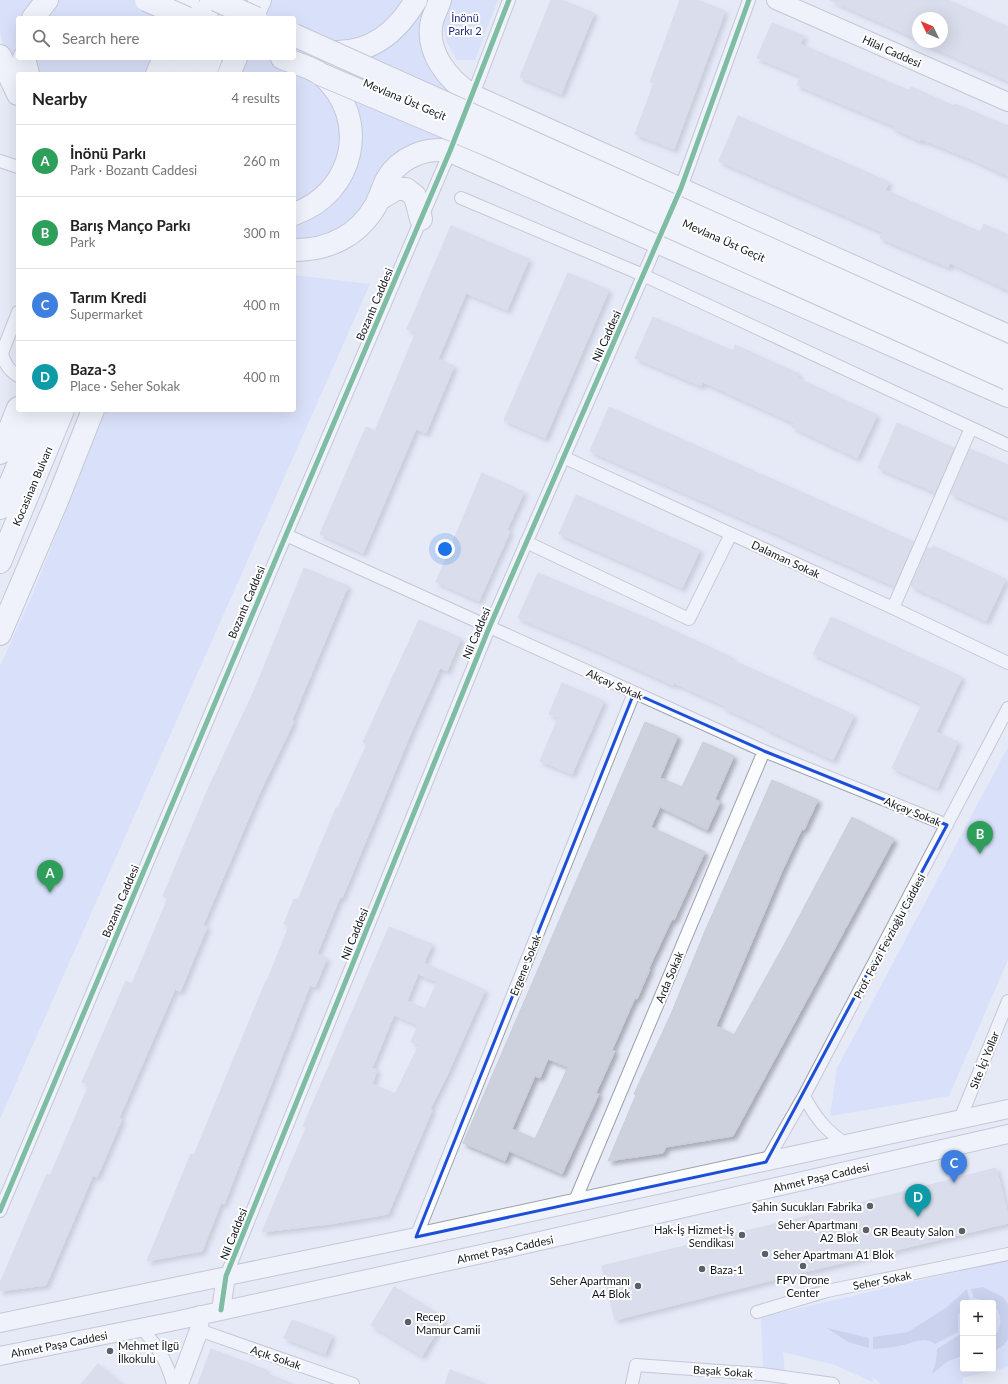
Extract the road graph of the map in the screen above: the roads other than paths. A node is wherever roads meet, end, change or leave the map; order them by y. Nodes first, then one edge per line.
1 (47, 0) edge
2 (146, 0) edge
3 (188, 0) edge
4 (212, 0) edge
5 (216, 0) edge
6 (236, 0) edge
7 (260, 0) edge
8 (416, 0) edge
9 (440, 0) edge
10 (509, 0) edge
11 (749, 0) edge
12 (776, 0) edge
13 (35, 16) edge
14 (181, 16) edge
15 (182, 16) edge
16 (205, 16) edge
17 (229, 16) edge
18 (252, 16) edge
19 (253, 16) edge
20 (296, 36) edge
21 (332, 52) junction
22 (0, 56) edge
23 (24, 60) edge
24 (163, 60) edge
25 (187, 60) edge
26 (210, 60) edge
27 (235, 60) edge
28 (287, 60) edge
29 (28, 72) edge
30 (158, 72) edge
31 (182, 72) edge
32 (206, 72) edge
33 (231, 72) edge
34 (320, 74) junction
35 (16, 90) edge
36 (472, 96) junction
37 (1008, 102) edge
38 (537, 125) junction
39 (450, 152) junction
40 (0, 161) edge
41 (16, 166) edge
42 (512, 178) junction
43 (681, 188) junction
44 (461, 198) dead end
45 (378, 200) junction
46 (296, 213) edge
47 (745, 217) junction
48 (421, 220) junction
49 (657, 243) junction
50 (296, 250) edge
51 (723, 271) junction
52 (643, 275) junction
53 (16, 315) edge
54 (5, 331) edge
55 (1008, 336) edge
56 (1008, 356) edge
57 (16, 374) edge
58 (1008, 379) edge
59 (1008, 396) edge
60 (16, 412) edge
61 (40, 412) edge
62 (62, 412) edge
63 (92, 412) edge
64 (971, 428) junction
65 (1008, 445) edge
66 (0, 453) edge
67 (563, 457) junction
68 (0, 508) edge
69 (731, 534) junction
70 (286, 535) junction
71 (526, 542) junction
72 (0, 562) edge
73 (893, 608) junction
74 (489, 628) junction
75 (0, 634) edge
76 (1008, 663) edge
77 (634, 692) junction
78 (1008, 708) edge
79 (764, 751) junction
80 (947, 825) junction
81 (1008, 1001) edge
82 (804, 1096) junction
83 (1008, 1109) edge
84 (960, 1120) junction
85 (1008, 1134) edge
86 (846, 1144) junction
87 (766, 1162) junction
88 (574, 1203) junction
89 (0, 1211) edge
90 (416, 1237) junction
91 (1008, 1254) edge
92 (226, 1276) junction
93 (221, 1310) junction
94 (757, 1312) dead end
95 (199, 1322) junction
96 (0, 1323) edge
97 (141, 1328) junction
98 (0, 1356) edge
99 (173, 1384) edge
100 (179, 1384) edge
101 (352, 1384) edge
102 (632, 1384) edge
103 (833, 1384) edge

1 - 13 highway
2 - 15 highway, bridge
3 - 14 highway
4 - 16 highway
5 - 18 highway, bridge
6 - 17 highway
7 - 19 highway
8 - 21 highway
9 - 36 highway
10 - 36 street, Bozantı Caddesi
11 - 43 street, Nil Caddesi
12 - 37 street, Hilal Caddesi
20 - 21 highway, Mevlana Üst Geçit, bridge
21 - 56 highway, Mevlana Üst Geçit, bridge
22 - 35 highway
23 - 29 highway
24 - 30 highway
25 - 31 highway
26 - 32 highway
27 - 33 highway
28 - 34 highway, Mevlana Üst Geçit
34 - 46 highway
34 - 58 highway, Mevlana Üst Geçit, bridge
36 - 38 highway
36 - 39 street, Bozantı Caddesi
38 - 42 highway
38 - 43 highway
39 - 42 highway
39 - 45 highway
39 - 48 street, Bozantı Caddesi
40 - 41 street
42 - 49 highway
43 - 47 highway
43 - 49 street, Nil Caddesi
44 - 52 street
45 - 48 highway
45 - 50 highway
47 - 51 highway
47 - 55 highway
48 - 70 street, Bozantı Caddesi
49 - 51 highway
49 - 52 street, Nil Caddesi
51 - 59 highway
52 - 64 street
52 - 67 street, Nil Caddesi
53 - 54 street
54 - 57 street
60 - 66 highway
61 - 68 highway, Kocasinan Bulvarı
62 - 72 highway, Kocasinan Bulvarı
63 - 75 highway
64 - 65 street
64 - 73 street
67 - 69 street, Dalaman Sokak
67 - 71 street, Nil Caddesi
69 - 71 street
69 - 73 street, Dalaman Sokak
70 - 74 street, Akçay Sokak
70 - 89 street, Bozantı Caddesi
71 - 74 street, Nil Caddesi
73 - 76 street, Dalaman Sokak
74 - 77 street, Akçay Sokak
74 - 92 street, Nil Caddesi
77 - 79 street, Akçay Sokak
77 - 90 street, Ergene Sokak
78 - 80 street, Prof. Fevzi Fevzioğlu Caddesi
79 - 80 street, Akçay Sokak
79 - 88 street, Arda Sokak
80 - 82 street, Prof. Fevzi Fevzioğlu Caddesi
81 - 84 street, Site İçi Yollar
82 - 86 street
82 - 87 street, Prof. Fevzi Fevzioğlu Caddesi
83 - 84 street
84 - 86 street
85 - 93 street, Ahmet Paşa Caddesi
86 - 87 street
87 - 88 street
88 - 90 street
90 - 92 street
91 - 94 street, Seher Sokak
92 - 93 street
92 - 96 street
93 - 95 street, Ahmet Paşa Caddesi
95 - 97 street, Ahmet Paşa Caddesi
95 - 100 street
95 - 101 street, Açık Sokak
97 - 98 street, Ahmet Paşa Caddesi
97 - 99 street
102 - 103 street, Başak Sokak

